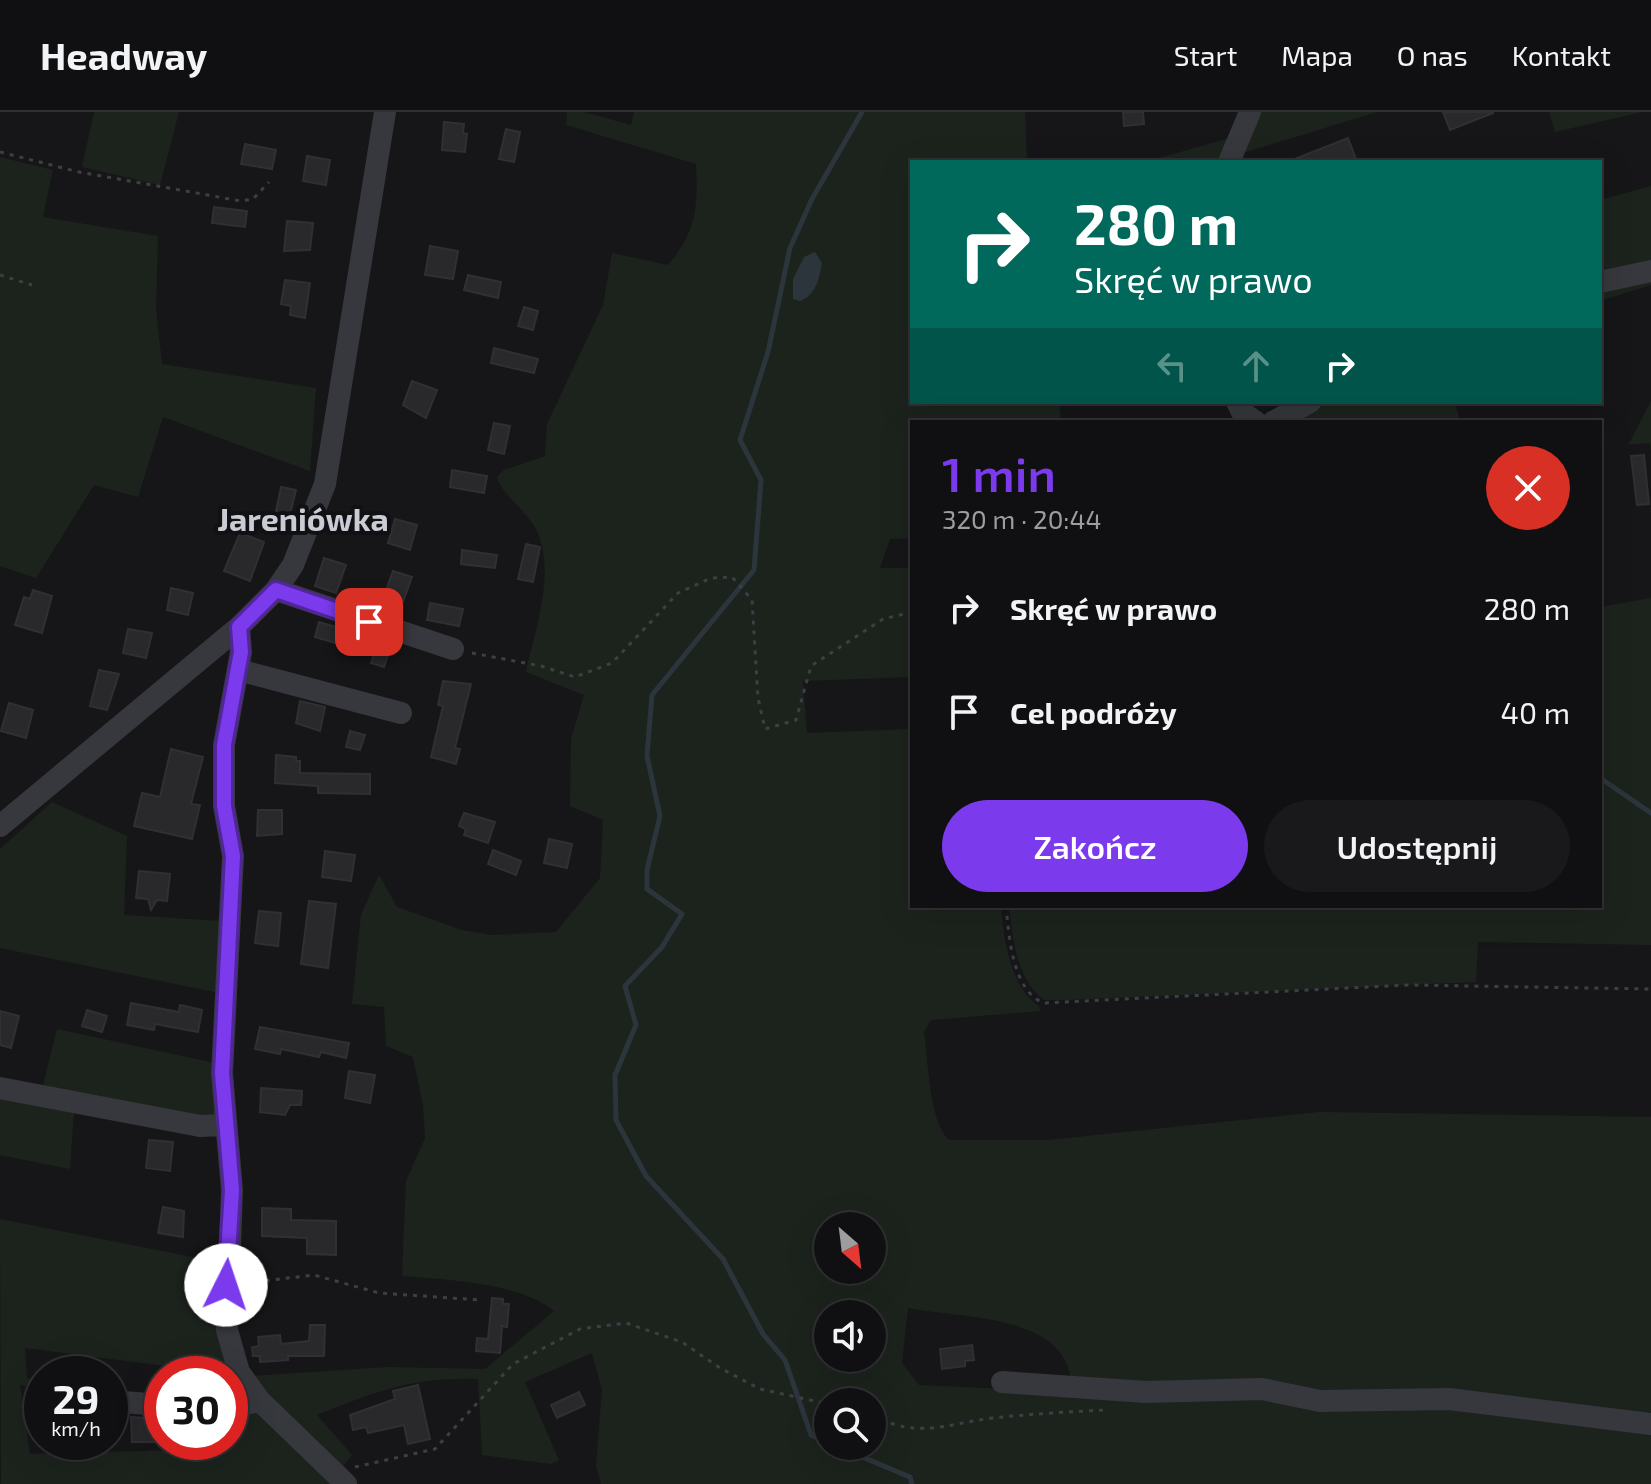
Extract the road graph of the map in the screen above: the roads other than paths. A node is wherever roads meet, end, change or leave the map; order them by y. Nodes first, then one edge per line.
1 (385, 112) edge
2 (1250, 112) edge
3 (1230, 160) edge
4 (1651, 271) edge
5 (1602, 282) edge
6 (1238, 404) edge
7 (1306, 404) edge
8 (1253, 420) edge
9 (1277, 420) edge
10 (276, 590) junction
11 (239, 627) junction
12 (453, 649) road end
13 (238, 670) junction
14 (401, 713) dead end
15 (0, 826) edge
16 (0, 1088) edge
17 (226, 1125) junction
18 (1002, 1382) dead end
19 (260, 1401) junction
20 (248, 1403) edge
21 (1651, 1424) edge
22 (342, 1480) edge

1 - 10 street
2 - 3 street
4 - 5 street
6 - 8 street
7 - 9 street
10 - 11 street
10 - 12 street
11 - 13 street
11 - 15 street
13 - 14 street
13 - 17 street
16 - 17 street
17 - 19 street
18 - 21 street
19 - 20 street
19 - 22 street

